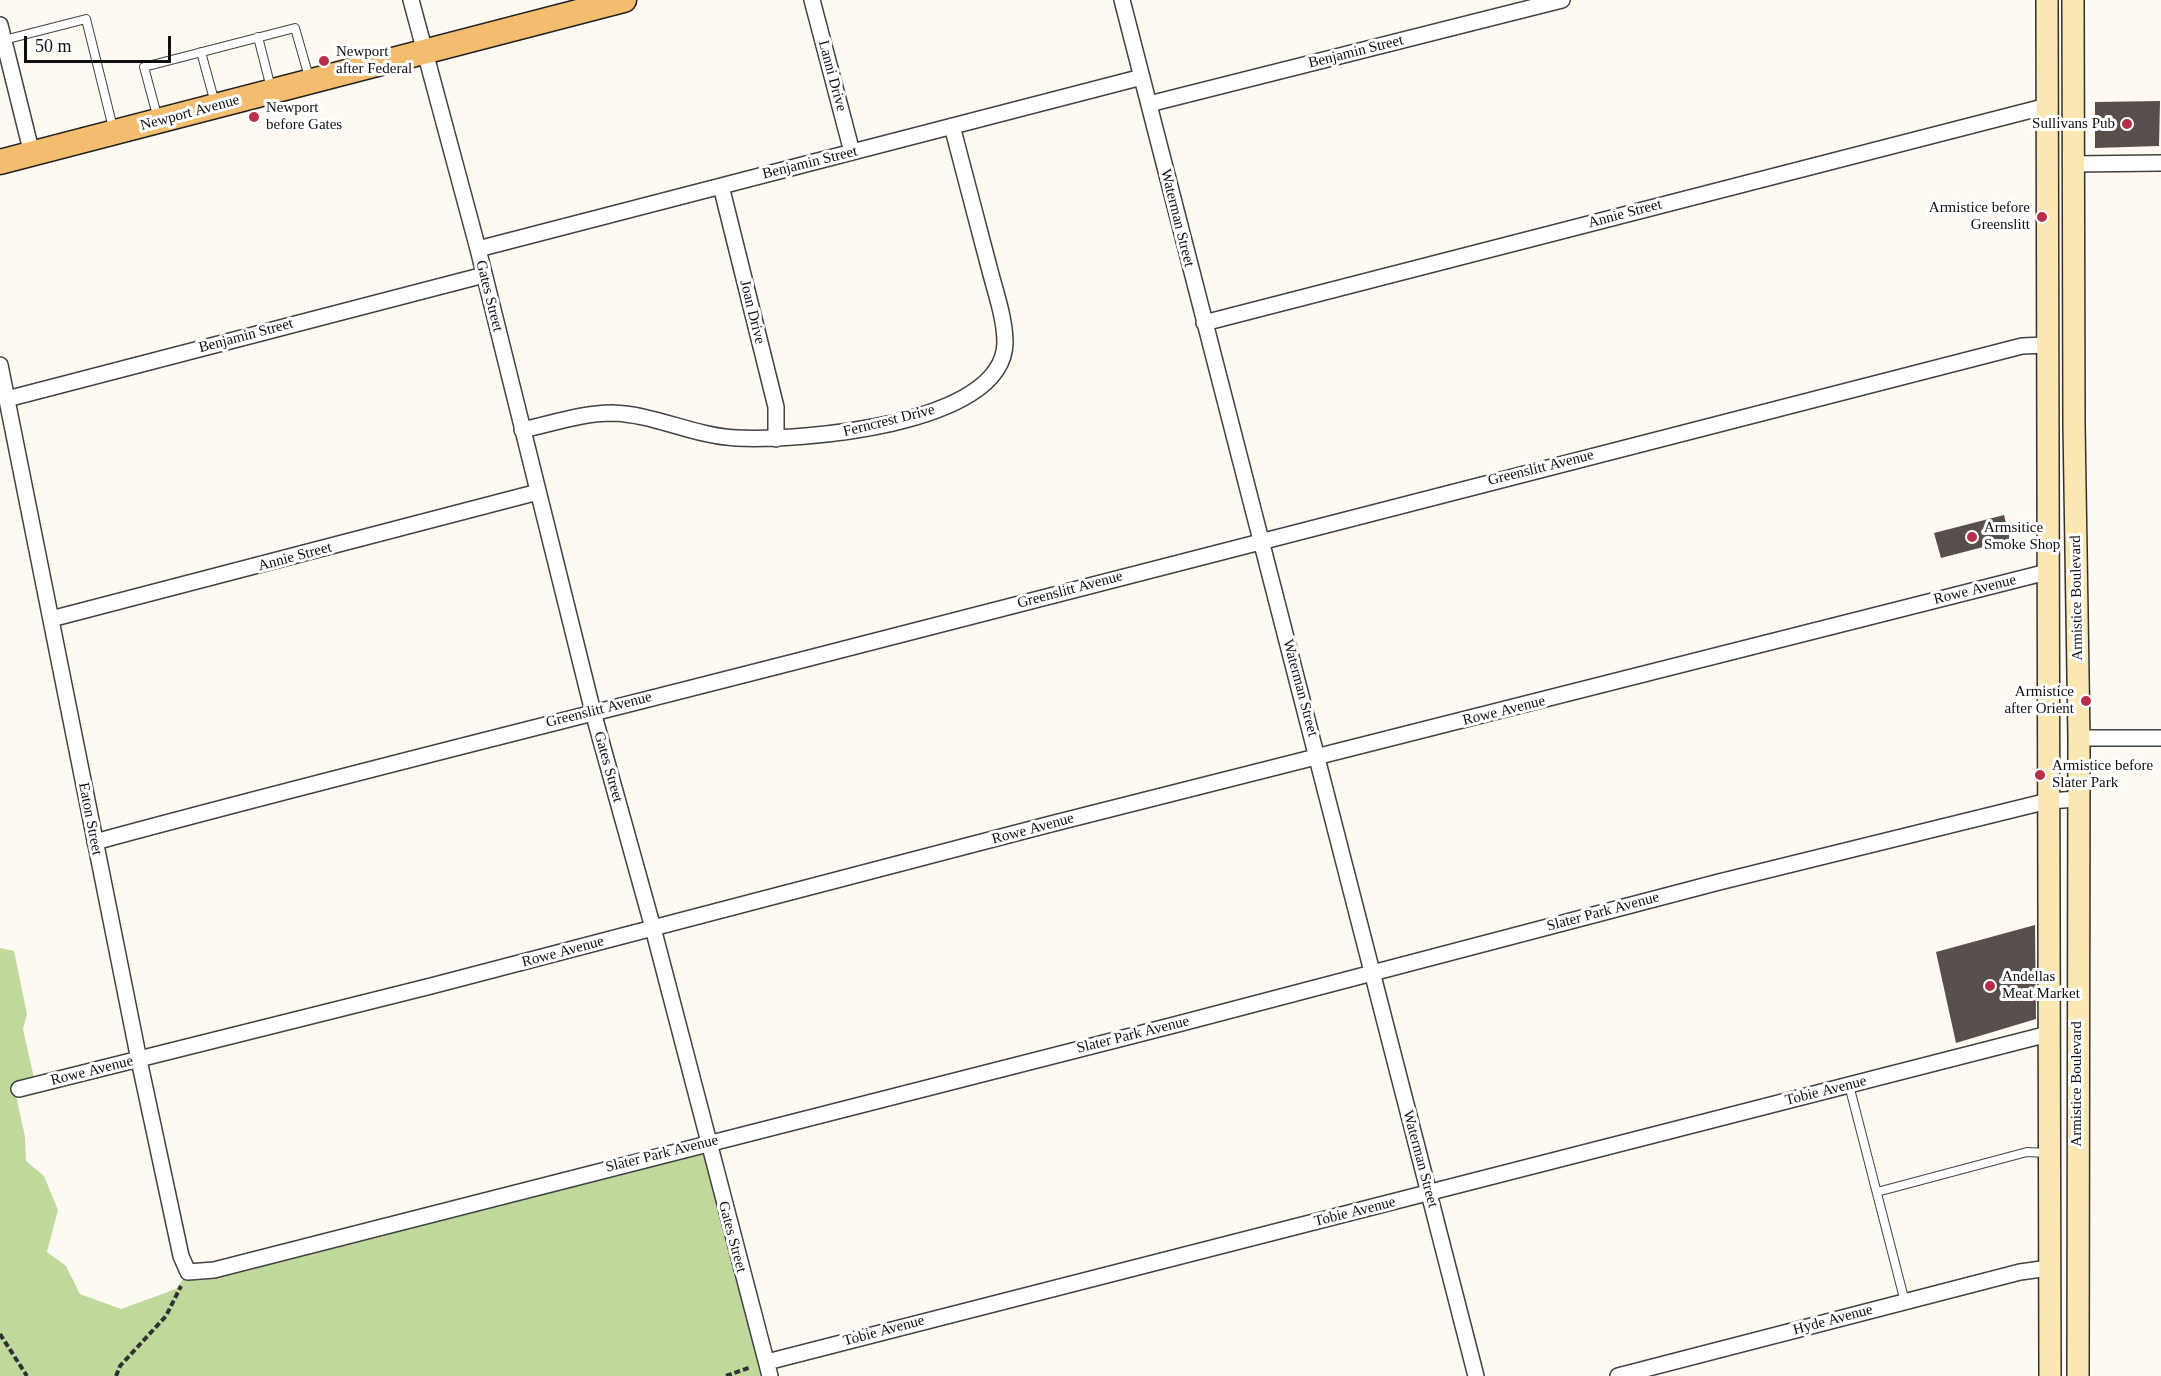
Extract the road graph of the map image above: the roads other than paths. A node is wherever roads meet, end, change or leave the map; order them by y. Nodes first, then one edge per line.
1 (411, 0) edge
2 (624, 0) edge
3 (812, 0) edge
4 (1122, 0) edge
5 (1562, 0) edge
6 (2047, 0) edge
7 (2073, 0) edge
8 (2, 33) edge
9 (258, 38) junction
10 (201, 52) junction
11 (425, 52) junction
12 (1142, 77) junction
13 (310, 81) junction
14 (272, 91) junction
15 (1149, 104) junction
16 (216, 106) junction
17 (2047, 106) junction
18 (158, 121) junction
19 (952, 126) junction
20 (115, 132) junction
21 (852, 152) junction
22 (33, 154) junction
23 (0, 162) edge
24 (2073, 164) junction
25 (2161, 164) edge
26 (721, 186) junction
27 (478, 249) junction
28 (484, 275) junction
29 (1204, 323) junction
30 (2046, 345) junction
31 (0, 365) edge
32 (7, 399) junction
33 (522, 430) junction
34 (776, 438) junction
35 (538, 492) junction
36 (1261, 541) junction
37 (2047, 572) junction
38 (51, 619) junction
39 (593, 712) junction
40 (2079, 738) junction
41 (2161, 738) edge
42 (1319, 758) junction
43 (2078, 799) junction
44 (2048, 801) junction
45 (95, 842) junction
46 (653, 928) junction
47 (1371, 973) junction
48 (2048, 1034) junction
49 (139, 1060) junction
50 (1849, 1085) junction
51 (19, 1089) dead end
52 (707, 1142) junction
53 (2049, 1153) junction
54 (1877, 1192) junction
55 (1429, 1193) junction
56 (2049, 1268) junction
57 (188, 1272) joint
58 (1905, 1302) junction
59 (768, 1369) edge
60 (1476, 1376) edge
61 (1618, 1376) edge
62 (2050, 1376) edge
63 (2078, 1376) edge

1 - 11 street, Gates Street
2 - 11 main road, Newport Avenue
3 - 21 street, Lanni Drive
4 - 12 street, Waterman Street
5 - 15 street, Benjamin Street
6 - 17 main road, Armistice Boulevard
7 - 24 main road, Armistice Boulevard
8 - 20 lane
8 - 22 street
9 - 10 lane
9 - 13 lane
9 - 14 lane
10 - 16 lane
10 - 18 lane
11 - 13 main road, Newport Avenue
11 - 27 street, Gates Street
12 - 15 street, Waterman Street
12 - 19 street, Benjamin Street
13 - 14 main road, Newport Avenue
14 - 16 main road, Newport Avenue
15 - 29 street, Waterman Street
16 - 18 main road, Newport Avenue
17 - 29 street, Annie Street
17 - 30 main road, Armistice Boulevard
18 - 20 main road, Newport Avenue
19 - 21 street, Benjamin Street
19 - 34 street, Ferncrest Drive
20 - 22 main road, Newport Avenue
21 - 26 street, Benjamin Street
22 - 23 main road, Newport Avenue
24 - 25 street
24 - 40 main road, Armistice Boulevard
26 - 27 street, Benjamin Street
26 - 34 street, Joan Drive
27 - 28 street, Gates Street
28 - 32 street, Benjamin Street
28 - 33 street, Gates Street
29 - 36 street, Waterman Street
30 - 36 street, Greenslitt Avenue
30 - 37 main road, Armistice Boulevard
31 - 32 street, Eaton Street
32 - 38 street, Eaton Street
33 - 34 street, Ferncrest Drive
33 - 35 street, Gates Street
35 - 38 street, Annie Street
35 - 39 street, Gates Street
36 - 39 street, Greenslitt Avenue
36 - 42 street, Waterman Street
37 - 42 street, Rowe Avenue
37 - 44 main road, Armistice Boulevard
38 - 45 street, Eaton Street
39 - 45 street, Greenslitt Avenue
39 - 46 street, Gates Street
40 - 41 street
40 - 43 main road, Armistice Boulevard
42 - 46 street, Rowe Avenue
42 - 47 street, Waterman Street
43 - 44 street, Slater Park Avenue
43 - 63 main road, Armistice Boulevard
44 - 47 street, Slater Park Avenue
44 - 48 main road, Armistice Boulevard
45 - 49 street, Eaton Street
46 - 49 street, Rowe Avenue
46 - 52 street, Gates Street
47 - 52 street, Slater Park Avenue
47 - 55 street, Waterman Street
48 - 50 street, Tobie Avenue
48 - 53 main road, Armistice Boulevard
49 - 51 street, Rowe Avenue
49 - 57 street, Eaton Street
50 - 54 lane
50 - 55 street, Tobie Avenue
52 - 57 street, Slater Park Avenue
52 - 59 street, Gates Street
53 - 54 lane
53 - 56 main road, Armistice Boulevard
54 - 58 lane
55 - 59 street, Tobie Avenue
55 - 60 street, Waterman Street
56 - 58 street, Hyde Avenue
56 - 62 main road, Armistice Boulevard
58 - 61 street, Hyde Avenue

